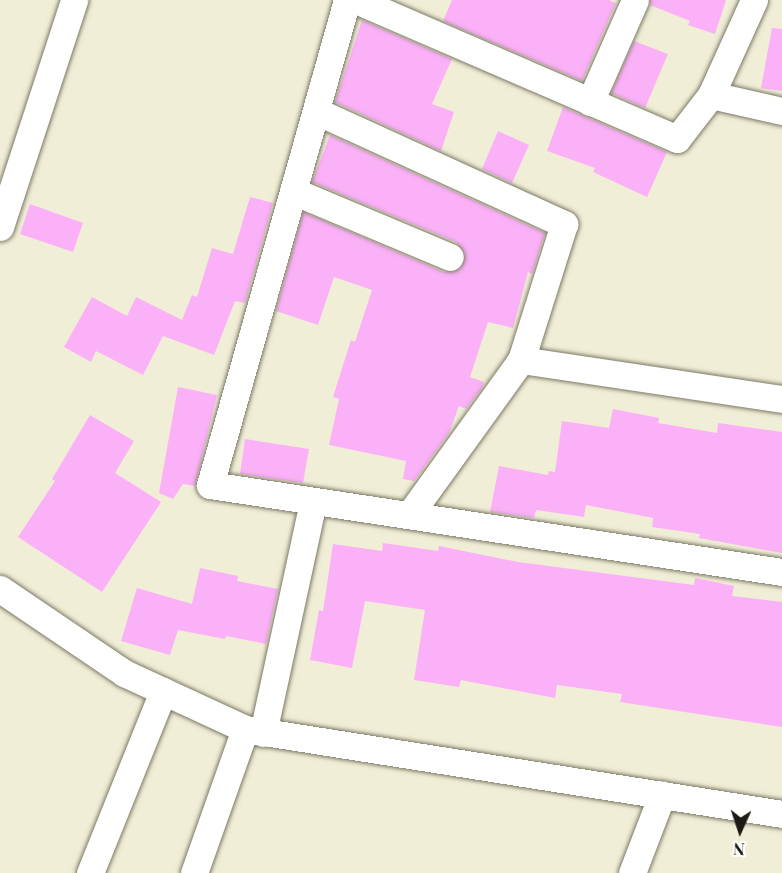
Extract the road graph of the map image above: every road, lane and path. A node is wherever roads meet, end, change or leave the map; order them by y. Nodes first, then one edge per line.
1 (74, 0) edge
2 (347, 0) edge
3 (356, 0) edge
4 (635, 0) edge
5 (754, 0) edge
6 (711, 95) junction
7 (590, 102) junction
8 (315, 111) junction
9 (782, 111) edge
10 (293, 191) junction
11 (0, 227) edge
12 (450, 257) dead end
13 (521, 360) junction
14 (782, 399) edge
15 (313, 501) junction
16 (410, 514) junction
17 (782, 572) edge
18 (0, 589) edge
19 (163, 691) junction
20 (254, 731) junction
21 (662, 795) junction
22 (782, 814) edge
23 (90, 873) edge
24 (194, 873) edge
25 (632, 873) edge

1 - 11 street
2 - 8 street
3 - 7 street
4 - 7 street
5 - 6 street
6 - 7 street
6 - 9 street
8 - 10 street
8 - 13 street
10 - 12 street
10 - 15 street
13 - 14 street
13 - 16 street
15 - 16 street
15 - 20 street
16 - 17 street
18 - 19 street
19 - 20 street
19 - 23 street
20 - 21 street
20 - 24 street
21 - 22 street
21 - 25 street

